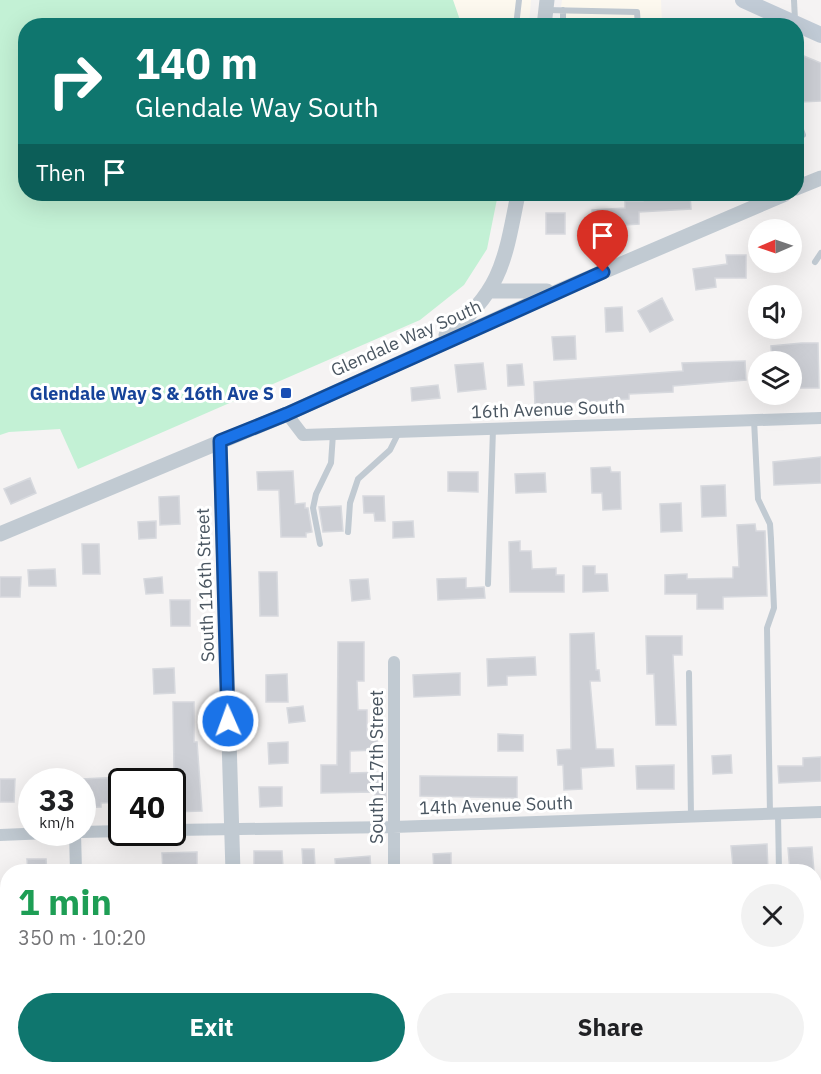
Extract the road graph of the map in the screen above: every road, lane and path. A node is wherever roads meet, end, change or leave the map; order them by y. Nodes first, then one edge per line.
1 (519, 0) edge
2 (743, 0) edge
3 (795, 0) edge
4 (546, 5) edge
5 (563, 10) junction
6 (517, 18) edge
7 (563, 18) edge
8 (638, 18) edge
9 (780, 18) edge
10 (795, 18) edge
11 (804, 28) edge
12 (821, 35) edge
13 (821, 178) edge
14 (804, 185) edge
15 (517, 201) edge
16 (768, 201) edge
17 (821, 253) edge
18 (815, 262) dead end
19 (563, 289) junction
20 (490, 291) junction
21 (396, 363) junction
22 (287, 414) junction
23 (821, 418) edge
24 (754, 420) junction
25 (493, 429) junction
26 (399, 432) junction
27 (333, 434) junction
28 (220, 441) junction
29 (348, 532) dead end
30 (0, 534) edge
31 (320, 544) dead end
32 (488, 584) dead end
33 (394, 662) dead end
34 (688, 673) dead end
35 (821, 812) edge
36 (774, 814) junction
37 (691, 817) junction
38 (393, 827) junction
39 (232, 829) junction
40 (186, 830) edge
41 (18, 834) edge
42 (0, 835) edge
43 (75, 846) edge
44 (76, 864) edge
45 (233, 864) edge
46 (394, 864) edge
47 (778, 864) edge

1 - 6 lane
2 - 9 main road
3 - 10 lane
4 - 5 lane
5 - 7 lane
5 - 8 lane
11 - 12 main road
13 - 14 street
15 - 20 street
16 - 19 street, Glendale Way South
17 - 18 lane
19 - 20 street, Glendale Way South
19 - 21 street, Glendale Way South
20 - 21 street
21 - 22 street, Glendale Way South
22 - 27 street, 16th Avenue South
22 - 28 street, Glendale Way South
23 - 24 street, 16th Avenue South
24 - 25 street, 16th Avenue South
24 - 36 lane
25 - 26 street, 16th Avenue South
25 - 32 lane
26 - 27 street, 16th Avenue South
26 - 29 lane
27 - 31 lane
28 - 30 street, Glendale Way South
28 - 39 street, South 116th Street
33 - 38 street, South 117th Street
34 - 37 lane
35 - 36 street, 14th Avenue South
36 - 37 street, 14th Avenue South
36 - 47 lane
37 - 38 street, 14th Avenue South
38 - 39 street, 14th Avenue South
38 - 46 street, South 117th Street
39 - 40 street, 14th Avenue South
39 - 45 street, South 116th Street
41 - 42 street
43 - 44 street

